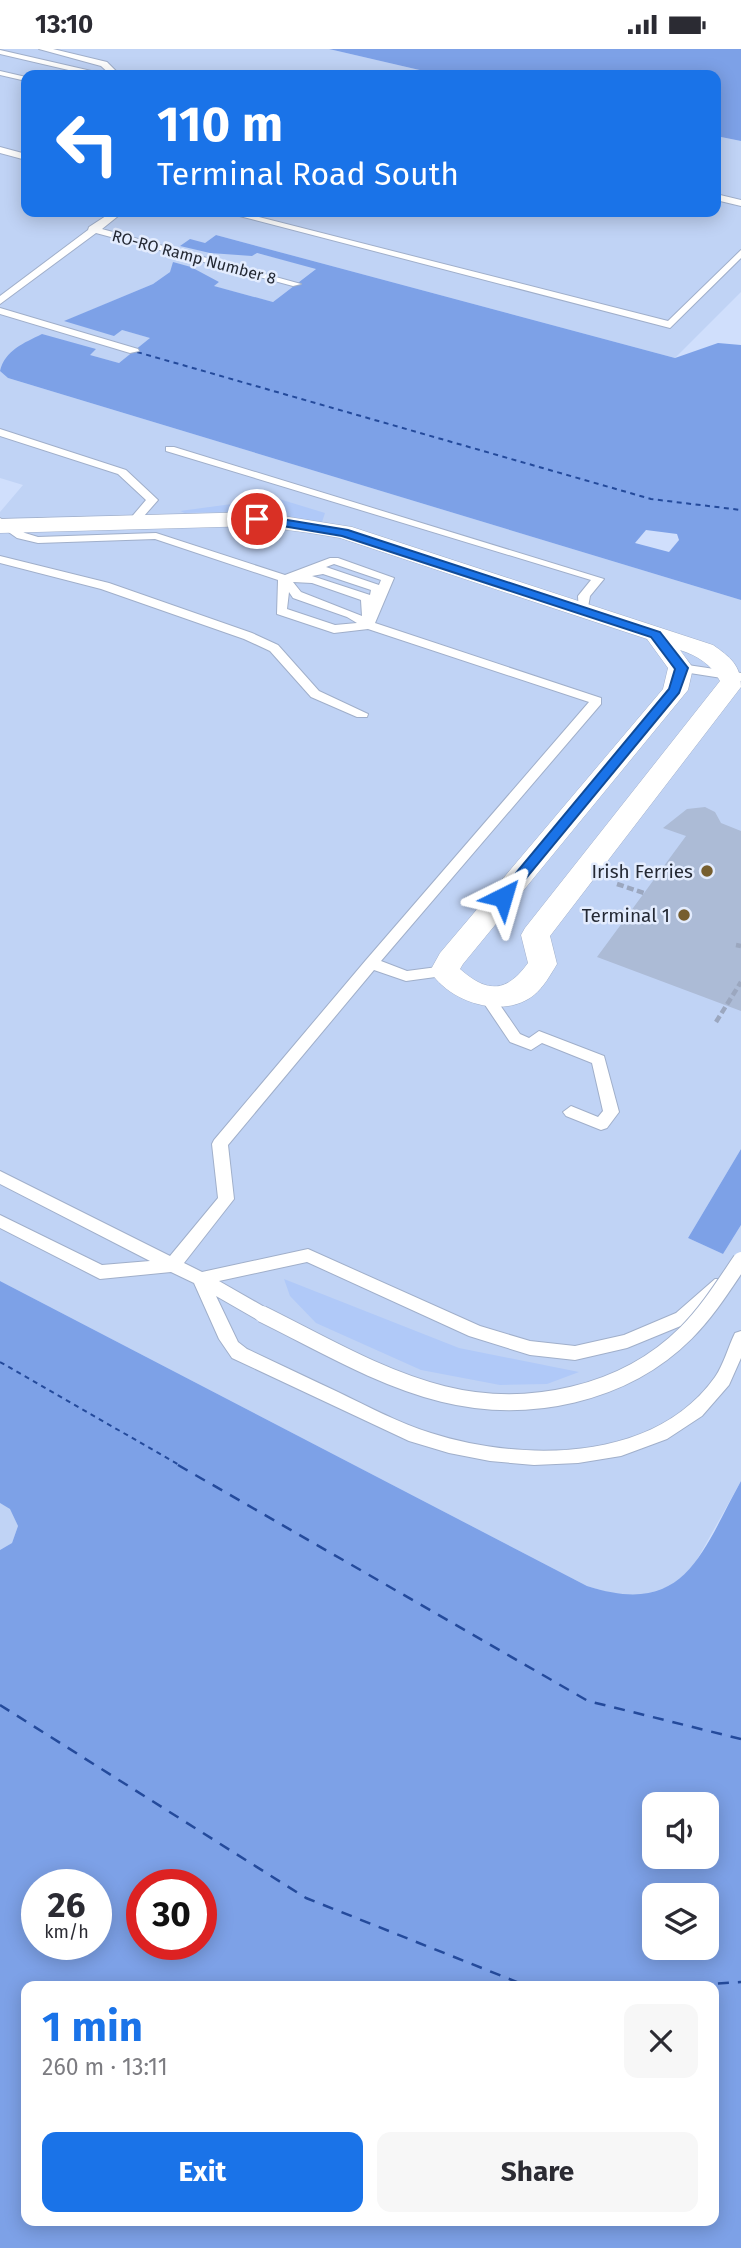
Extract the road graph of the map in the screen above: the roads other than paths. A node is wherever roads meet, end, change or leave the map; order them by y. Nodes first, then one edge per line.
1 (43, 49) edge
2 (0, 51) edge
3 (79, 70) edge
4 (111, 70) edge
5 (0, 73) edge
6 (21, 78) edge
7 (0, 150) edge
8 (21, 156) edge
9 (721, 198) edge
10 (741, 203) edge
11 (110, 217) edge
12 (249, 217) edge
13 (92, 229) junction
14 (741, 253) edge
15 (296, 284) dead end
16 (0, 302) edge
17 (0, 311) edge
18 (134, 351) dead end
19 (0, 432) edge
20 (170, 449) dead end
21 (2, 520) edge
22 (133, 522) junction
23 (0, 559) edge
24 (284, 578) junction
25 (583, 610) junction
26 (369, 625) junction
27 (656, 635) junction
28 (681, 668) junction
29 (735, 677) edge
30 (362, 714) dead end
31 (586, 797) junction
32 (630, 813) junction
33 (372, 963) junction
34 (445, 971) junction
35 (486, 996) junction
36 (571, 1112) dead end
37 (0, 1177) edge
38 (0, 1221) edge
39 (741, 1260) edge
40 (172, 1265) junction
41 (741, 1266) edge
42 (201, 1279) junction
43 (741, 1338) edge

1 - 4 lane
2 - 3 lane
5 - 6 lane
7 - 8 lane
9 - 10 lane
11 - 13 lane
12 - 14 lane
13 - 15 lane, RO-RO Ramp Number 8
13 - 16 lane
17 - 18 lane
19 - 22 lane
20 - 25 lane
21 - 22 street
21 - 24 lane
22 - 25 street
23 - 30 lane
24 - 26 lane
24 - 26 lane
24 - 26 lane
24 - 26 lane
24 - 26 lane
25 - 27 street
26 - 33 lane
27 - 28 street
27 - 29 street
28 - 29 lane
28 - 31 street
29 - 32 street
31 - 32 street
31 - 34 street
32 - 35 street
33 - 34 lane
33 - 40 lane
34 - 35 street
35 - 36 lane
37 - 40 lane
38 - 40 lane
39 - 42 lane, bridge
40 - 42 lane
41 - 42 lane
42 - 43 lane

